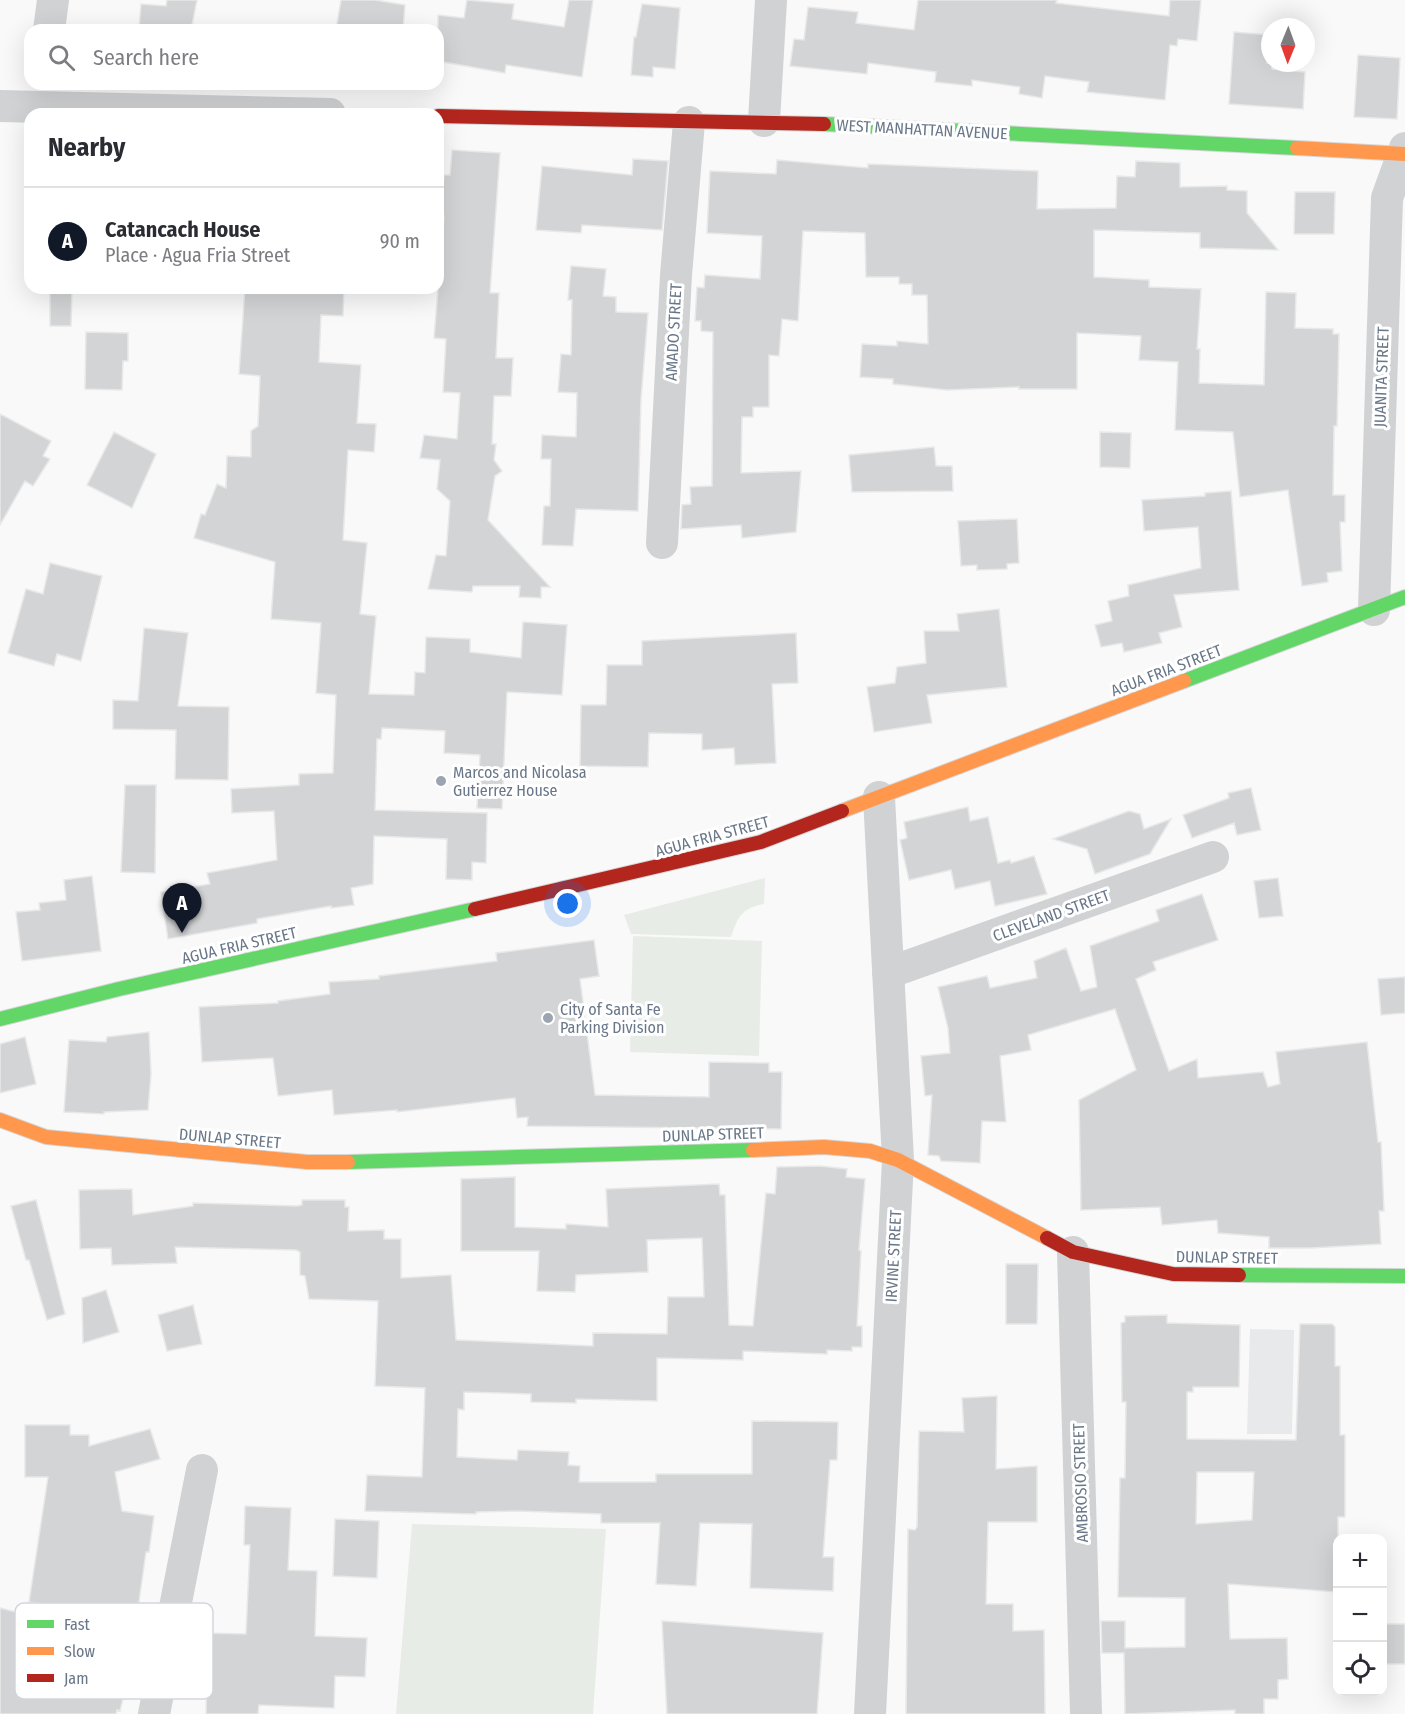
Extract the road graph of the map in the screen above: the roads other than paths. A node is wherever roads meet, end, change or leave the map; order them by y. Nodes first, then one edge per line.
1 (53, 0) edge
2 (771, 0) edge
3 (50, 24) edge
4 (40, 96) edge
5 (0, 106) edge
6 (233, 108) edge
7 (444, 116) edge
8 (764, 121) junction
9 (689, 122) junction
10 (1404, 152) edge
11 (662, 543) dead end
12 (1405, 597) edge
13 (1374, 610) junction
14 (879, 797) junction
15 (1213, 857) dead end
16 (888, 973) junction
17 (0, 1019) edge
18 (0, 1120) edge
19 (898, 1160) junction
20 (1073, 1252) junction
21 (1405, 1276) edge
22 (202, 1470) dead end
23 (176, 1603) edge
24 (157, 1699) edge
25 (154, 1714) edge
26 (870, 1714) edge
27 (1086, 1714) edge

1 - 3 street
2 - 8 street
4 - 5 street
4 - 6 street
7 - 9 street, WEST MANHATTAN AVENUE
8 - 9 street, WEST MANHATTAN AVENUE
8 - 10 street, WEST MANHATTAN AVENUE
9 - 11 street, AMADO STREET
10 - 13 street, JUANITA STREET
12 - 13 street, AGUA FRIA STREET
13 - 14 street, AGUA FRIA STREET
14 - 16 street, IRVINE STREET
14 - 17 street, AGUA FRIA STREET
15 - 16 street, CLEVELAND STREET
16 - 19 street, IRVINE STREET
18 - 19 street, DUNLAP STREET
19 - 20 street, DUNLAP STREET
19 - 26 street, IRVINE STREET
20 - 21 street, DUNLAP STREET
20 - 27 street, AMBROSIO STREET
22 - 23 street
24 - 25 street

